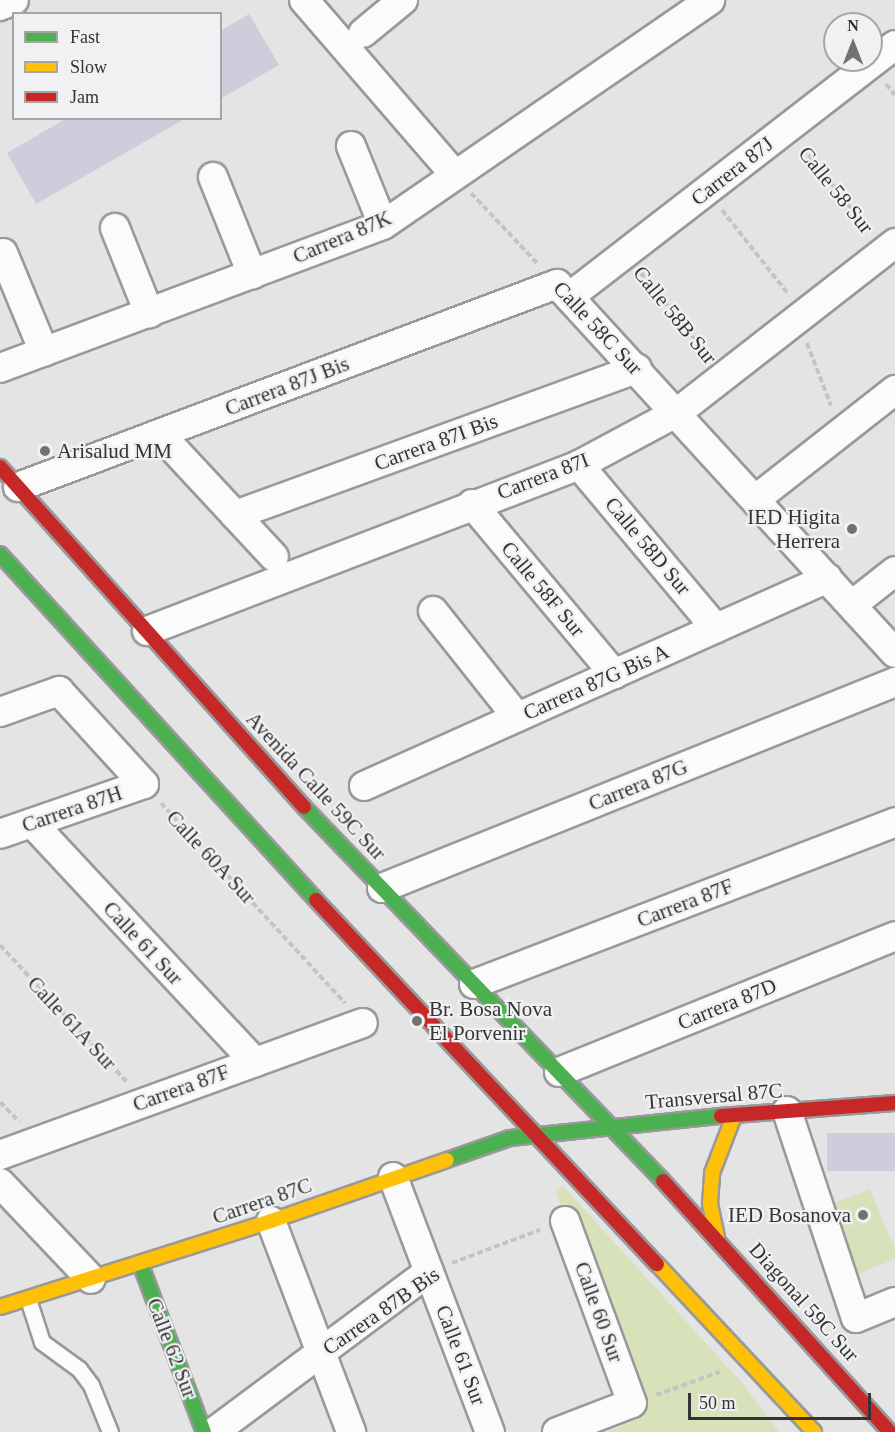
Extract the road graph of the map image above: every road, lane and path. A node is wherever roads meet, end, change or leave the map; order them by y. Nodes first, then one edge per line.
1 (14, 0) edge
2 (304, 0) edge
3 (403, 0) edge
4 (710, 0) edge
5 (0, 6) edge
6 (363, 33) dead end
7 (895, 45) edge
8 (788, 128) junction
9 (351, 146) dead end
10 (455, 176) junction
11 (213, 177) dead end
12 (383, 225) junction
13 (115, 228) dead end
14 (890, 247) edge
15 (3, 253) dead end
16 (626, 254) junction
17 (252, 274) junction
18 (563, 291) junction
19 (149, 313) junction
20 (44, 352) junction
21 (0, 368) edge
22 (637, 369) junction
23 (724, 376) junction
24 (895, 390) edge
25 (678, 411) junction
26 (171, 446) dead end
27 (579, 465) junction
28 (9, 477) edge
29 (756, 499) junction
30 (472, 504) junction
31 (235, 514) junction
32 (0, 554) edge
33 (274, 557) dead end
34 (895, 571) edge
35 (828, 578) junction
36 (852, 604) junction
37 (433, 611) dead end
38 (716, 628) junction
39 (147, 631) junction
40 (895, 652) edge
41 (614, 674) junction
42 (895, 682) edge
43 (0, 712) edge
44 (517, 717) junction
45 (144, 784) junction
46 (364, 786) dead end
47 (895, 822) edge
48 (32, 823) junction
49 (0, 834) edge
50 (382, 888) junction
51 (895, 936) edge
52 (0, 945) edge
53 (474, 984) junction
54 (363, 1023) joint
55 (255, 1062) junction
56 (559, 1072) junction
57 (145, 1101) junction
58 (895, 1103) edge
59 (787, 1111) junction
60 (734, 1116) junction
61 (610, 1125) junction
62 (536, 1133) junction
63 (0, 1155) edge
64 (393, 1177) junction
65 (0, 1183) edge
66 (271, 1221) junction
67 (565, 1221) joint
68 (717, 1237) junction
69 (140, 1263) junction
70 (429, 1272) junction
71 (91, 1279) junction
72 (28, 1299) junction
73 (895, 1302) edge
74 (0, 1307) edge
75 (320, 1352) junction
76 (729, 1368) dead end
77 (632, 1403) junction
78 (110, 1432) edge
79 (204, 1432) edge
80 (214, 1432) edge
81 (351, 1432) edge
82 (490, 1432) edge
83 (557, 1432) edge
84 (814, 1432) edge
85 (890, 1432) edge

1 - 5 street
2 - 10 street
3 - 6 street
4 - 10 street, Carrera 87K
7 - 8 street, Carrera 87J
8 - 14 path, Calle 58 Sur
8 - 16 street, Carrera 87J
9 - 12 street
10 - 12 street, Carrera 87K
10 - 18 path, Calle 58C Sur
11 - 17 street
12 - 17 street, Carrera 87K
13 - 19 street
14 - 23 street, Carrera 87I
15 - 20 street
16 - 18 street, Carrera 87J
16 - 23 path, Calle 58B Sur
17 - 19 street, Carrera 87K
18 - 22 street, Calle 58C Sur
18 - 28 street, Carrera 87J Bis
19 - 20 street, Carrera 87K
20 - 21 street, Carrera 87K
22 - 25 street, Calle 58C Sur
22 - 31 street, Carrera 87I Bis
23 - 25 street, Carrera 87I
24 - 29 street
25 - 27 street, Carrera 87I
25 - 29 street, Calle 58C Sur
26 - 31 street
27 - 30 street, Carrera 87I
27 - 38 street, Calle 58D Sur
28 - 39 main road, Avenida Calle 59C Sur
29 - 35 street, Calle 58C Sur
30 - 39 street, Carrera 87I
30 - 41 street, Calle 58F Sur
31 - 33 street
32 - 62 main road
34 - 36 street
35 - 36 street, Calle 58C Sur
35 - 38 street, Carrera 87G Bis A
36 - 40 street, Calle 58C Sur
37 - 44 street
38 - 41 street, Carrera 87G Bis A
39 - 50 main road, Avenida Calle 59C Sur
41 - 44 street, Carrera 87G Bis A
42 - 50 street, Carrera 87G
43 - 45 street
44 - 46 street, Carrera 87G Bis A
45 - 48 street, Carrera 87H
45 - 54 path, Calle 60A Sur
47 - 53 street, Carrera 87F
48 - 49 street, Carrera 87H
48 - 55 street, Calle 61 Sur
50 - 53 main road, Avenida Calle 59C Sur
51 - 56 street, Carrera 87D
52 - 57 path, Calle 61A Sur
53 - 56 main road, Avenida Calle 59C Sur
54 - 55 street, Carrera 87F
55 - 57 street, Carrera 87F
56 - 61 main road, Avenida Calle 59C Sur
57 - 63 street, Carrera 87F
58 - 59 main road, Transversal 87C
59 - 60 main road, Transversal 87C
59 - 73 street
60 - 61 main road, Transversal 87C
60 - 68 main road
61 - 62 main road, Transversal 87C
61 - 68 main road, Diagonal 59C Sur
62 - 64 main road, Carrera 87C
62 - 84 main road
64 - 66 main road, Carrera 87C
64 - 70 street, Calle 61 Sur
65 - 71 street
66 - 69 main road, Carrera 87C
66 - 75 street
67 - 70 path, Carrera 87B Bis
67 - 77 street, Calle 60 Sur
68 - 85 main road, Diagonal 59C Sur
69 - 71 main road, Carrera 87C
69 - 79 main road, Calle 62 Sur
70 - 75 street, Carrera 87B Bis
70 - 82 street, Calle 61 Sur
71 - 72 main road, Carrera 87C
72 - 74 main road, Carrera 87C
72 - 78 lane
75 - 80 street, Carrera 87B Bis
75 - 81 street
76 - 77 path
77 - 83 street

